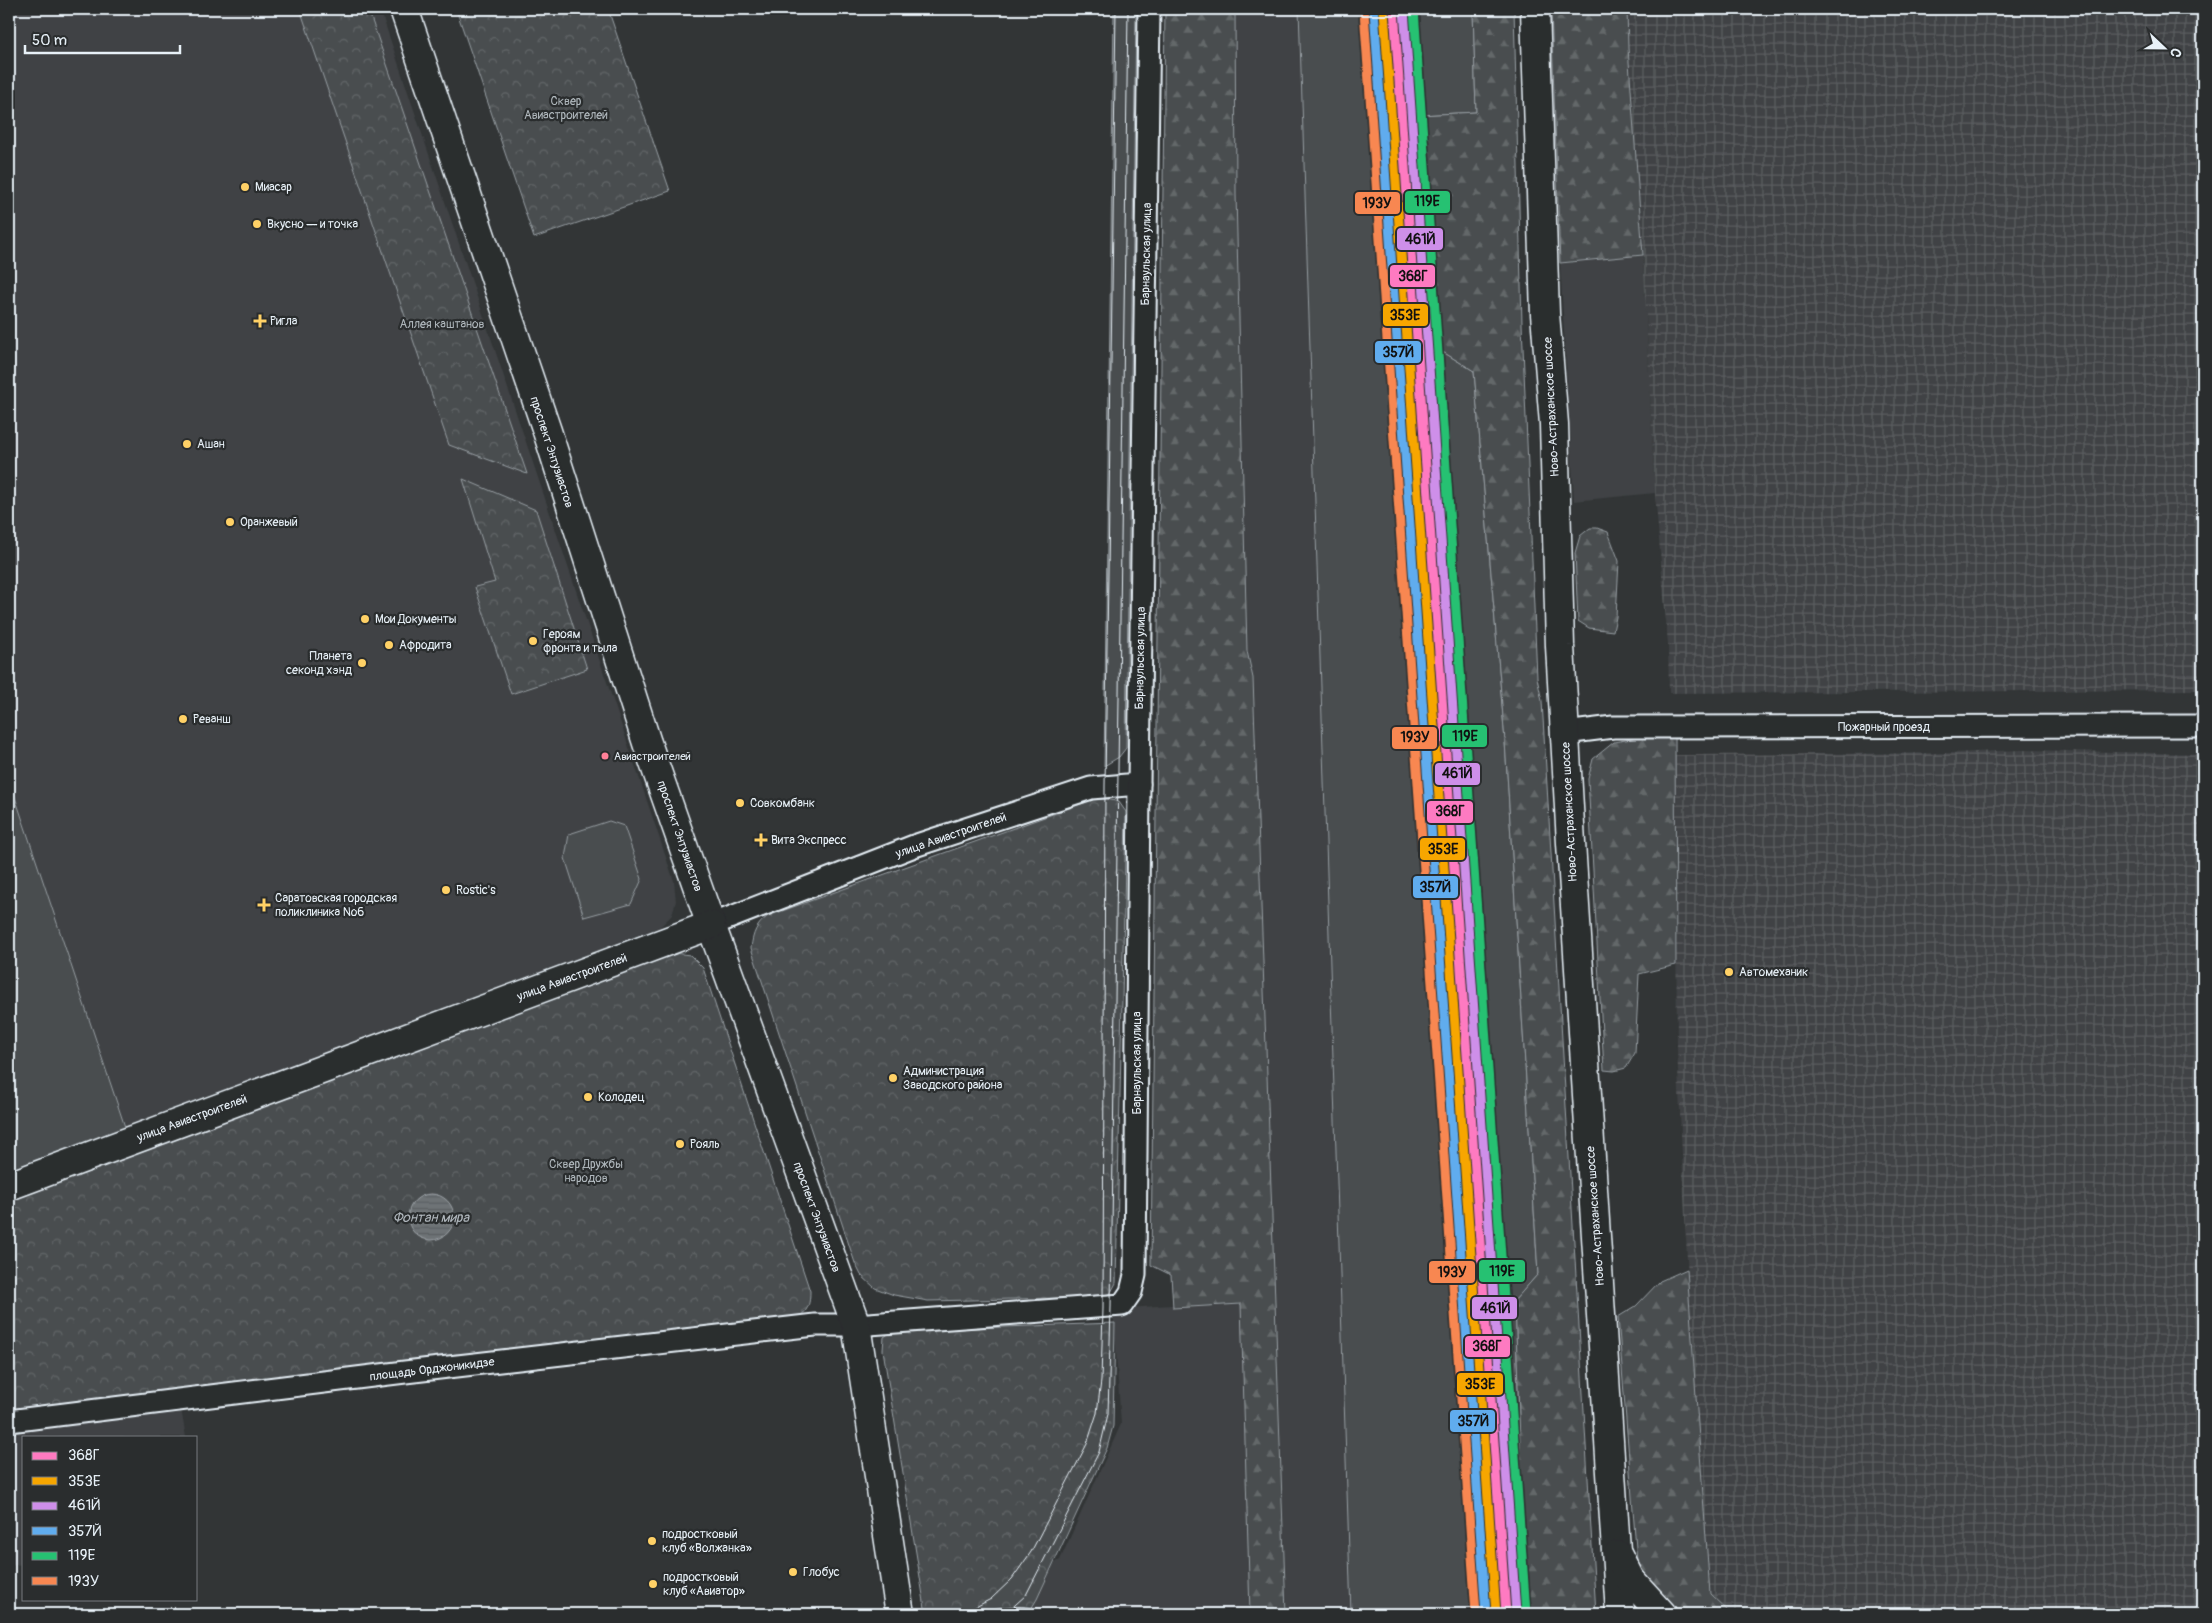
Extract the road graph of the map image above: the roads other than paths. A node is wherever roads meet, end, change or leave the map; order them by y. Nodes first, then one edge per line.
1 (404, 9) edge
2 (1149, 9) edge
3 (1535, 9) edge
4 (2203, 726) edge
5 (1565, 733) junction
6 (1139, 784) junction
7 (711, 925) junction
8 (9, 1186) edge
9 (1122, 1305) joint
10 (856, 1325) junction
11 (9, 1421) edge
12 (1617, 1551) junction
13 (900, 1614) edge
14 (1620, 1614) edge
15 (1662, 1614) edge

1 - 7 main road, проспект Энтузиастов
2 - 6 street, Барнаульская улица
3 - 5 main road, Ново-Астраханское шоссе
4 - 5 street, Пожарный проезд
5 - 12 main road, Ново-Астраханское шоссе
6 - 7 street, улица Авиастроителей
6 - 9 street, Барнаульская улица
7 - 8 main road, улица Авиастроителей
7 - 10 main road, проспект Энтузиастов
9 - 10 street, площадь Орджоникидзе
10 - 11 street, площадь Орджоникидзе
10 - 13 main road, проспект Энтузиастов
12 - 14 main road, Ново-Астраханское шоссе
12 - 15 main road

